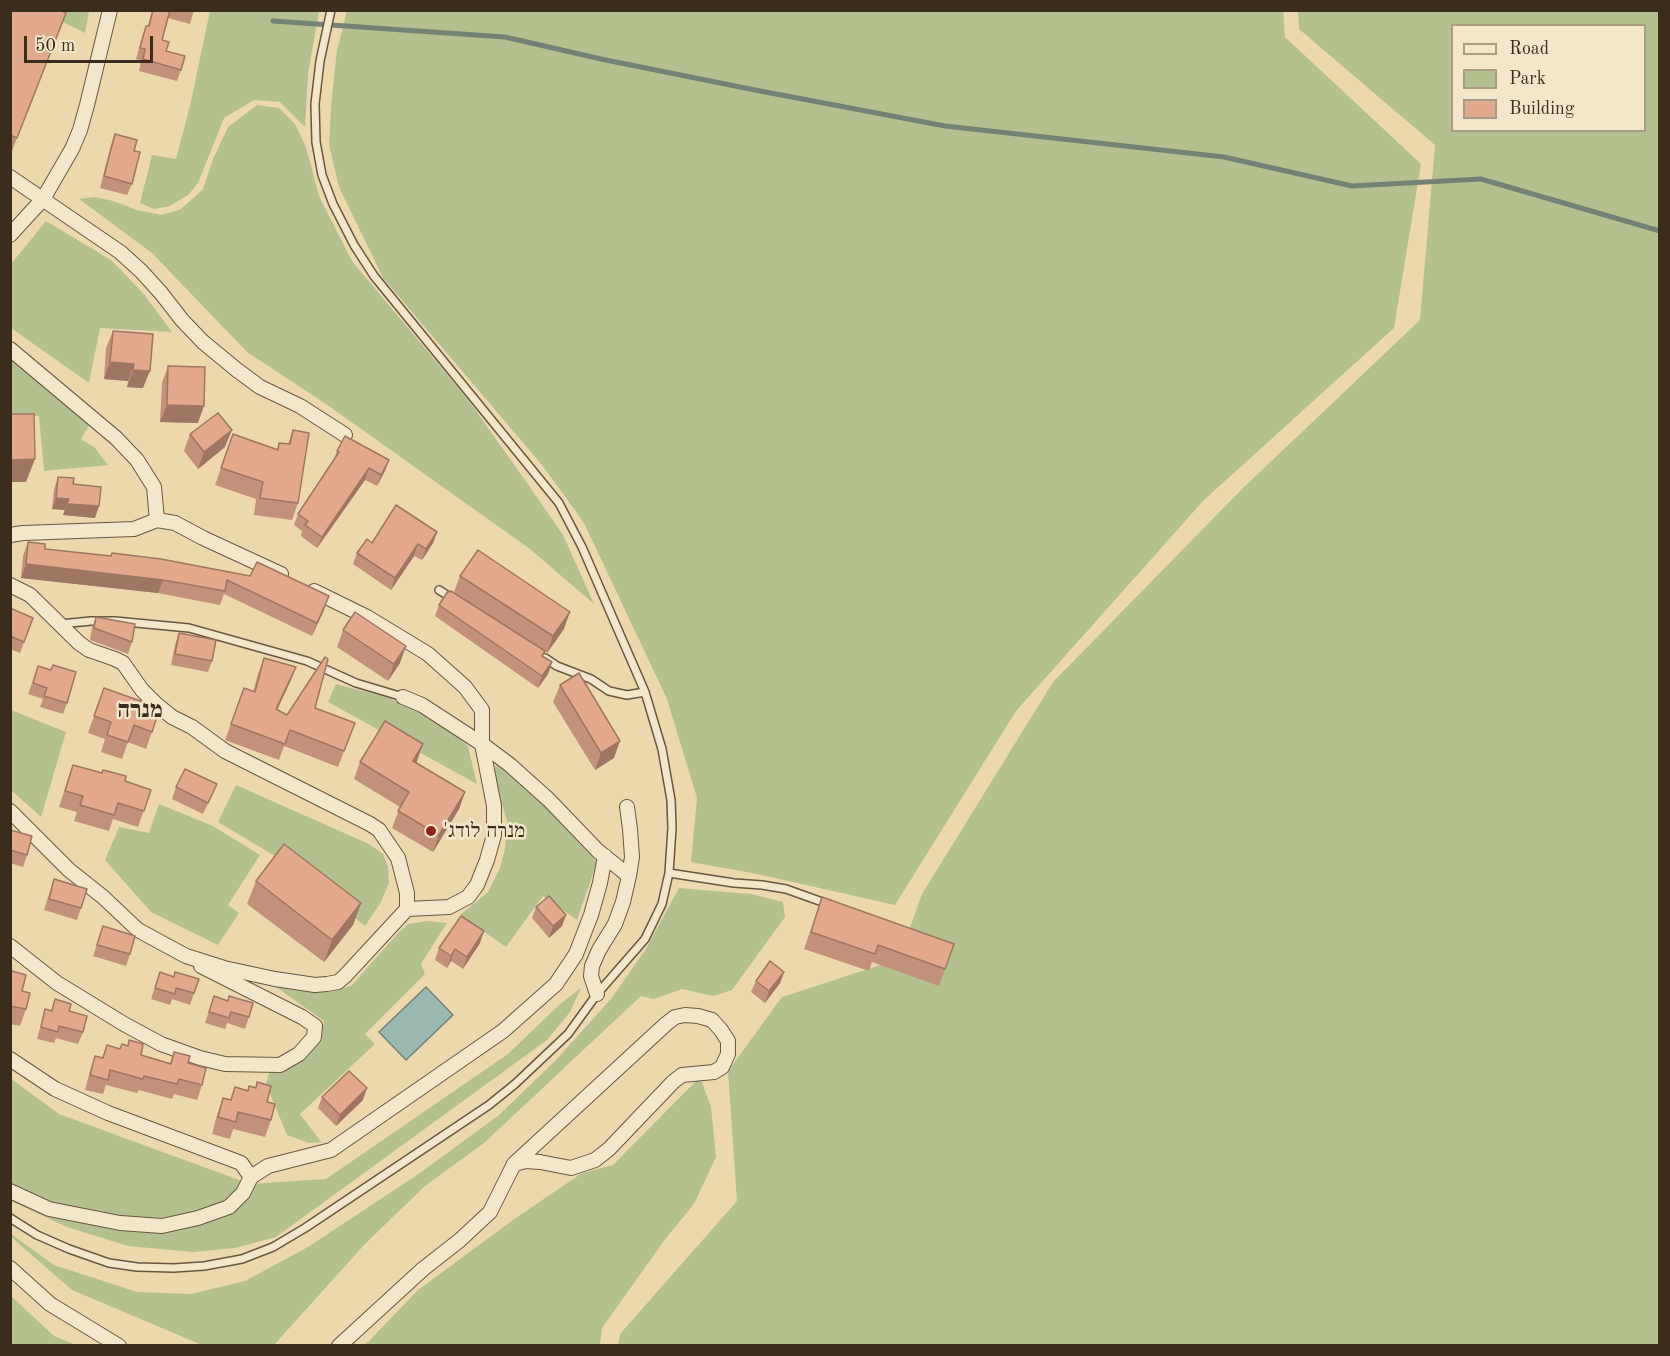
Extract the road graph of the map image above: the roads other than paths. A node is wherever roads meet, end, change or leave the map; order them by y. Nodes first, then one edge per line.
1 (110, 10) edge
2 (331, 10) edge
3 (10, 177) edge
4 (43, 198) junction
5 (10, 235) edge
6 (10, 349) edge
7 (345, 435) edge
8 (157, 520) junction
9 (10, 535) edge
10 (10, 585) edge
11 (440, 590) dead end
12 (459, 603) edge
13 (60, 624) junction
14 (537, 654) edge
15 (645, 692) junction
16 (403, 697) joint
17 (482, 744) junction
18 (627, 807) dead end
19 (10, 811) edge
20 (605, 856) junction
21 (669, 873) junction
22 (629, 876) junction
23 (831, 905) edge
24 (407, 909) junction
25 (10, 946) edge
26 (186, 957) junction
27 (597, 994) junction
28 (10, 1059) edge
29 (514, 1164) junction
30 (251, 1177) junction
31 (10, 1191) edge
32 (10, 1218) edge
33 (10, 1268) edge
34 (119, 1346) edge
35 (339, 1346) edge

1 - 4 street
2 - 15 lane
3 - 4 street
4 - 5 street
4 - 7 street
6 - 8 street
8 - 9 street
8 - 17 street
10 - 13 street
11 - 12 lane
13 - 16 lane
13 - 24 street
14 - 15 lane
15 - 21 lane
16 - 17 street
17 - 20 street
17 - 24 street
18 - 22 street
19 - 26 street
20 - 22 street
20 - 30 street
21 - 23 lane
21 - 27 lane
22 - 27 street
24 - 26 street
25 - 26 street
27 - 32 lane
28 - 30 street
29 - 29 street
29 - 35 street
30 - 31 street
33 - 34 street

